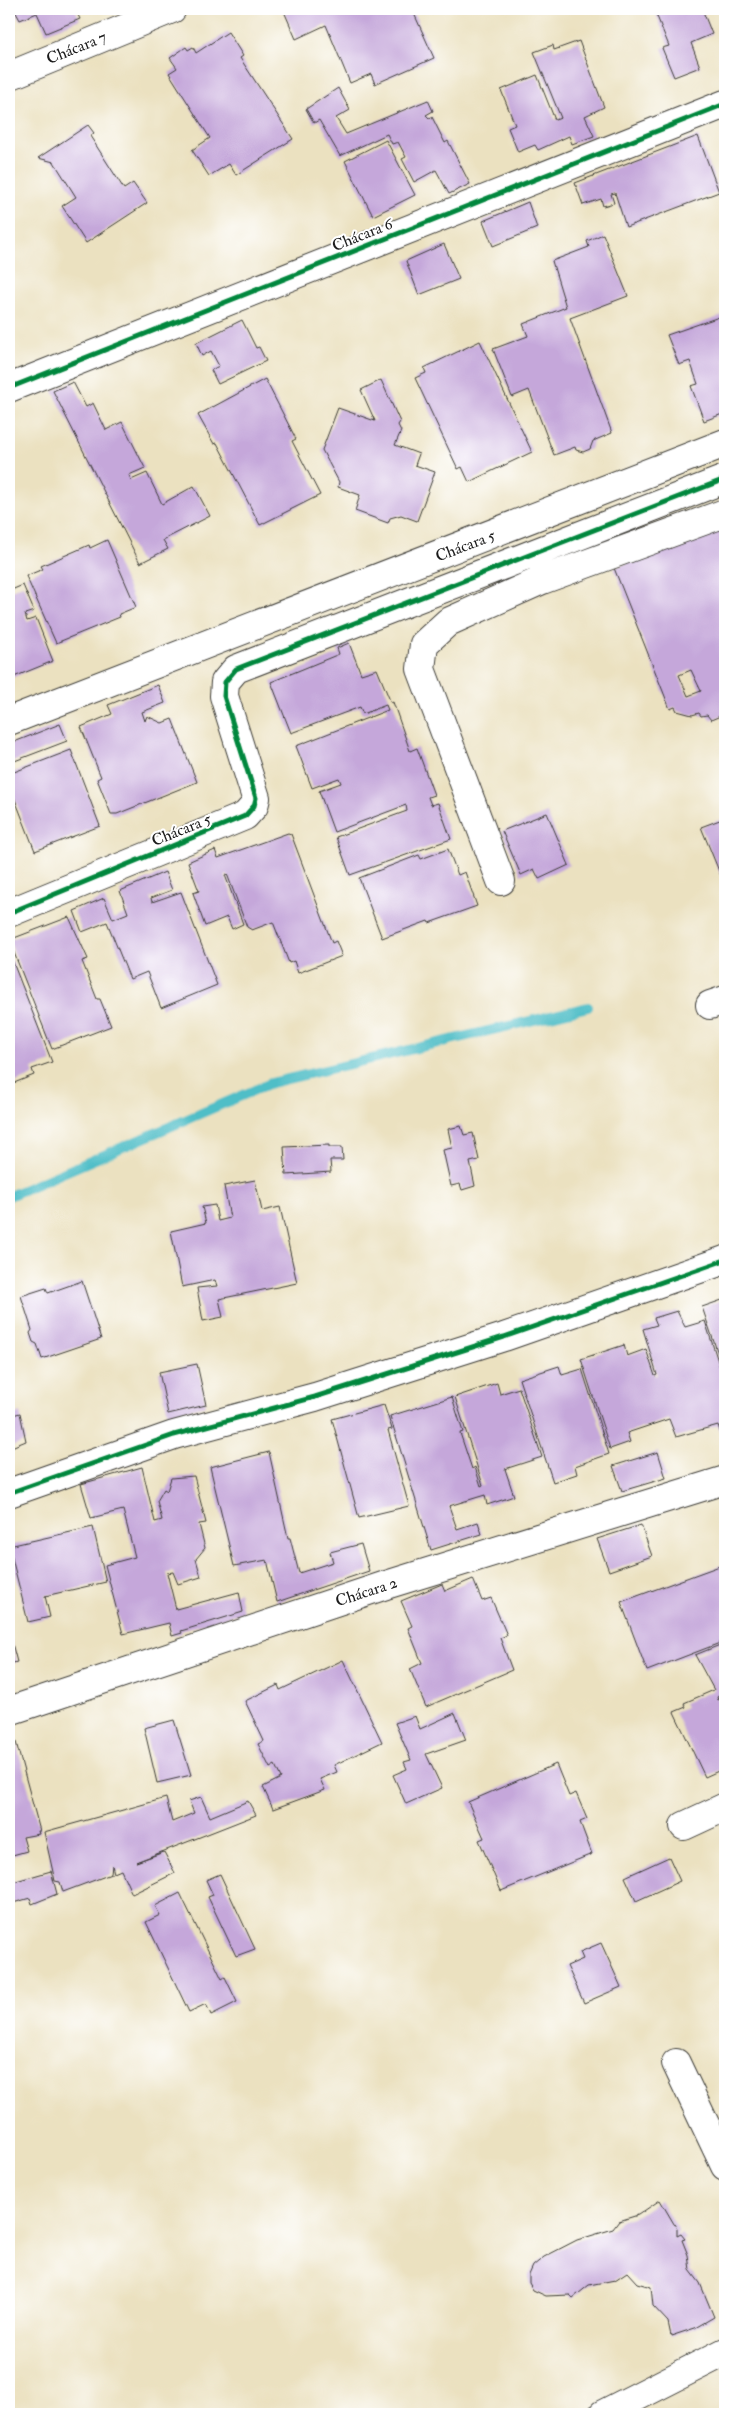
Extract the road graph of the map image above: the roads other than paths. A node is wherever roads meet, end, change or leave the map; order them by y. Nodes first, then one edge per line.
1 (172, 9) edge
2 (9, 76) edge
3 (725, 104) edge
4 (9, 388) edge
5 (725, 444) edge
6 (725, 479) edge
7 (725, 512) edge
8 (9, 721) edge
9 (501, 881) dead end
10 (9, 913) edge
11 (725, 1260) edge
12 (725, 1480) edge
13 (9, 1493) edge
14 (9, 1711) edge
15 (725, 1807) edge
16 (684, 1826) dead end
17 (676, 2063) dead end
18 (725, 2166) edge
19 (725, 2352) edge
20 (603, 2414) edge

1 - 2 street, Chácara 7
3 - 4 street, Chácara 6
5 - 8 street, Chácara 5
6 - 10 street, Chácara 5
7 - 9 street
11 - 13 street
12 - 14 street, Chácara 2
15 - 16 street
17 - 18 street
19 - 20 street

